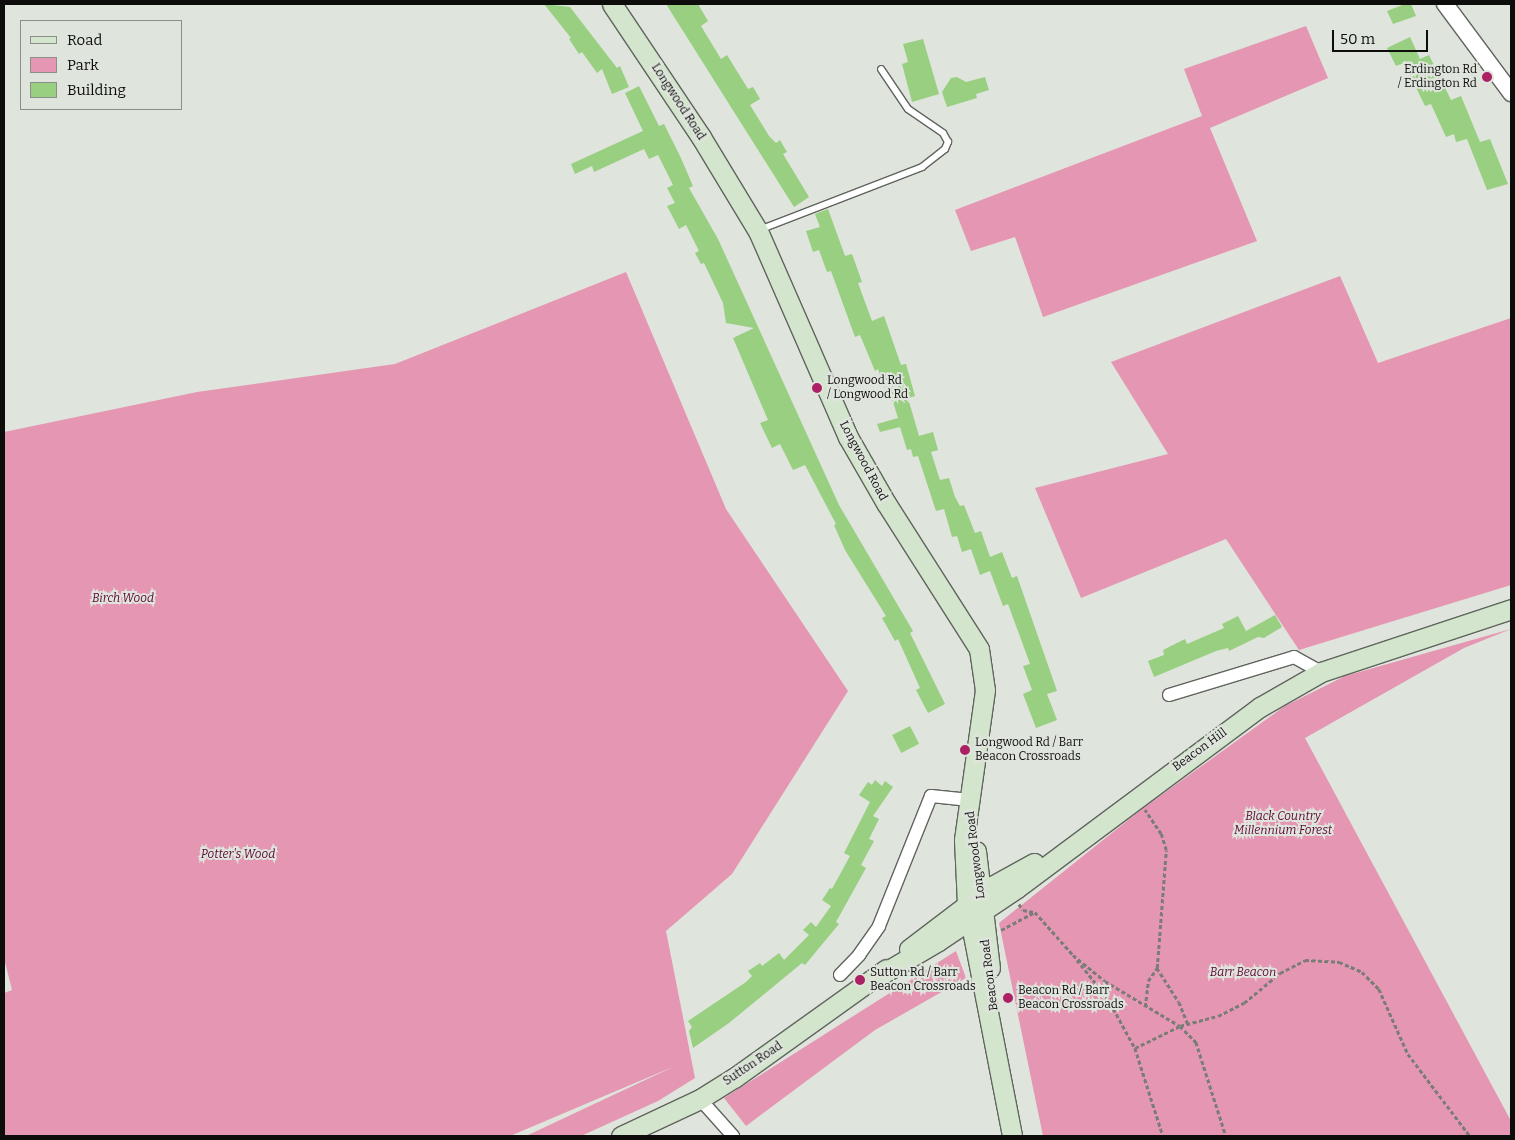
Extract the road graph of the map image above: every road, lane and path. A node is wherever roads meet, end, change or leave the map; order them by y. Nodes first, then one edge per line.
1 (612, 4) edge
2 (1445, 4) edge
3 (881, 69) dead end
4 (1511, 93) edge
5 (758, 231) junction
6 (1511, 609) edge
7 (1321, 672) junction
8 (1169, 695) dead end
9 (1136, 796) junction
10 (970, 800) junction
11 (1017, 902) dead end
12 (975, 907) junction
13 (1035, 912) junction
14 (992, 935) dead end
15 (1073, 955) junction
16 (1157, 968) junction
17 (840, 974) dead end
18 (1145, 1007) junction
19 (1188, 1024) junction
20 (1180, 1026) junction
21 (1135, 1048) junction
22 (700, 1099) junction
23 (621, 1136) edge
24 (733, 1136) edge
25 (1012, 1136) edge
26 (1163, 1136) edge
27 (1226, 1136) edge
28 (1470, 1136) edge

1 - 5 main road, Longwood Road
2 - 4 street
3 - 5 lane
5 - 10 main road, Longwood Road
6 - 7 main road, Beacon Hill
7 - 8 street
7 - 9 main road, Beacon Hill
9 - 12 main road, Beacon Hill
9 - 16 path
10 - 12 main road, Longwood Road
10 - 17 street
11 - 13 path
12 - 22 main road, Sutton Road
12 - 25 main road, Beacon Road
13 - 14 path
13 - 15 path
15 - 18 path
15 - 21 path
16 - 18 path
16 - 19 path
18 - 20 path
19 - 20 path
19 - 28 path
20 - 21 path
20 - 27 path
21 - 26 path
22 - 23 main road, Sutton Road
22 - 24 street

